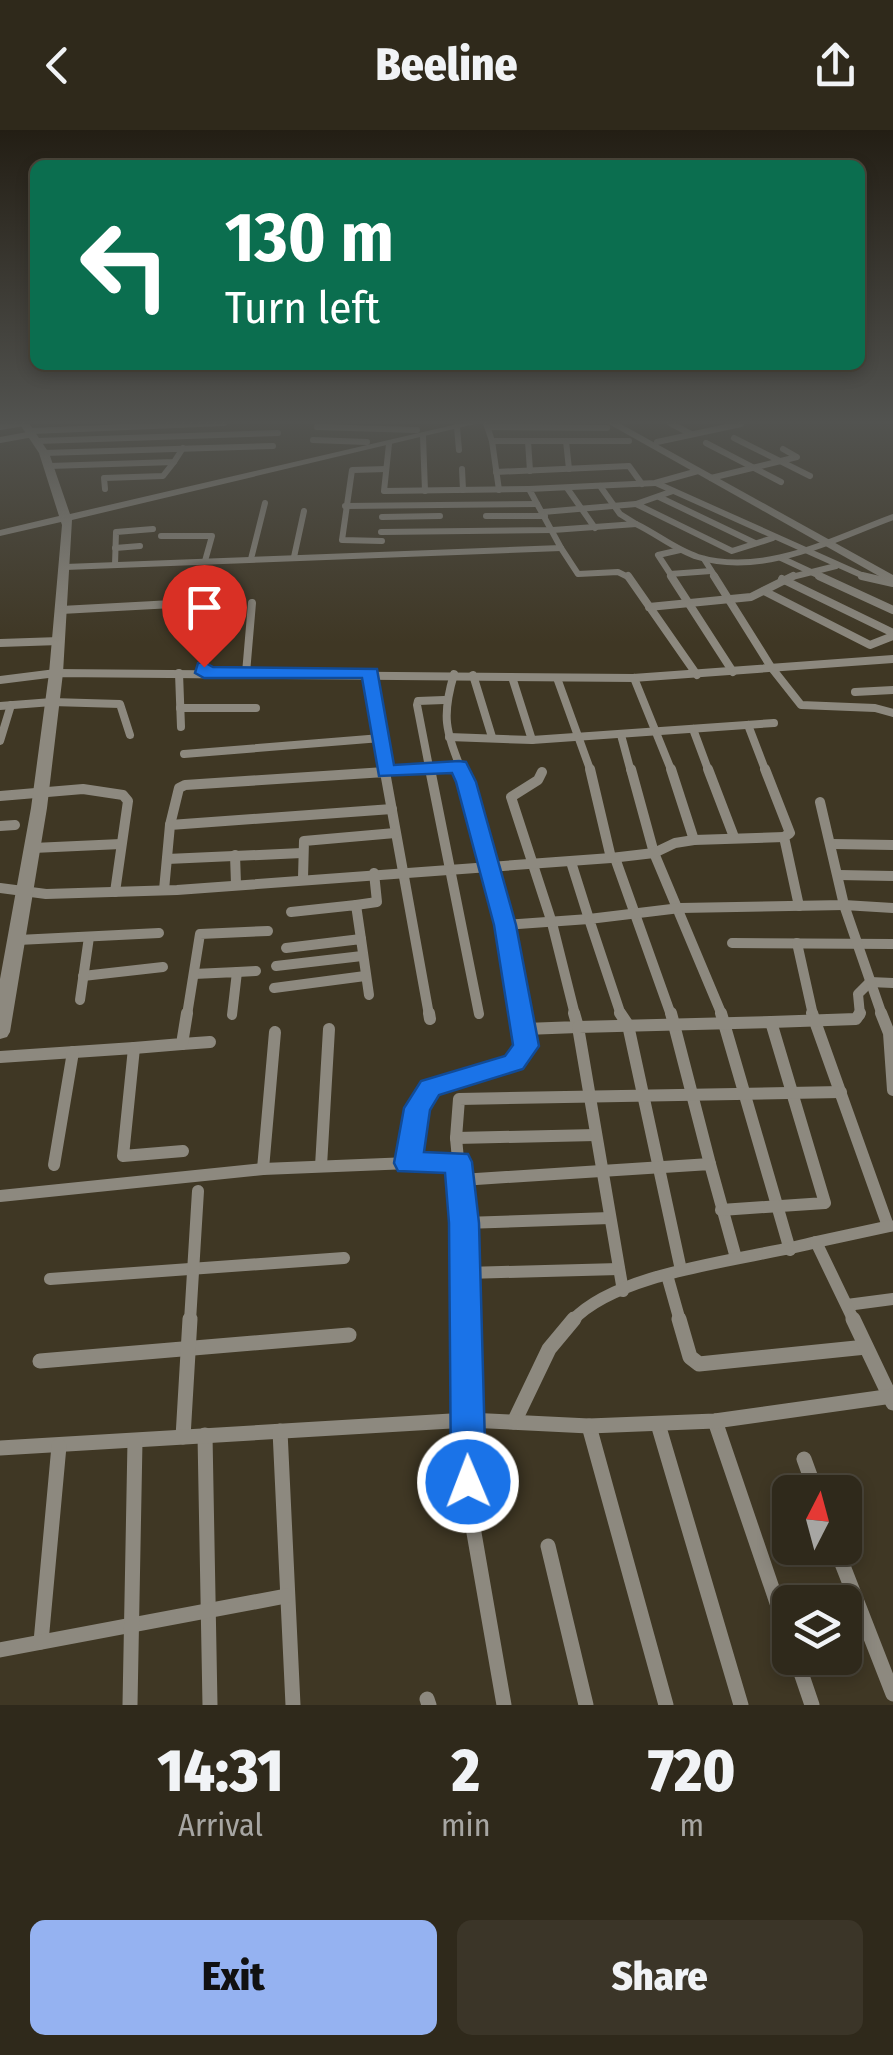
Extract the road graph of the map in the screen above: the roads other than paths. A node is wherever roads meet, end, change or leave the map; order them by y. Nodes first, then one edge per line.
1 (59, 496) edge
2 (152, 496) edge
3 (347, 496) edge
4 (384, 496) edge
5 (533, 496) edge
6 (573, 496) edge
7 (607, 496) edge
8 (685, 496) edge
9 (749, 496) edge
10 (658, 497) joint
11 (265, 504) dead end
12 (537, 504) junction
13 (636, 504) junction
14 (383, 505) junction
15 (345, 506) junction
16 (708, 507) junction
17 (615, 508) junction
18 (304, 510) dead end
19 (582, 510) junction
20 (692, 513) junction
21 (544, 514) junction
22 (67, 516) junction
23 (440, 516) dead end
24 (486, 516) dead end
25 (382, 517) junction
26 (893, 518) edge
27 (668, 519) junction
28 (636, 524) junction
29 (595, 528) junction
30 (153, 530) dead end
31 (553, 530) junction
32 (0, 531) edge
33 (162, 536) dead end
34 (381, 537) junction
35 (774, 538) junction
36 (830, 541) junction
37 (755, 543) junction
38 (140, 546) dead end
39 (115, 548) junction
40 (562, 548) junction
41 (681, 550) junction
42 (732, 551) junction
43 (807, 552) junction
44 (383, 553) junction
45 (294, 556) junction
46 (778, 556) junction
47 (251, 559) junction
48 (704, 560) junction
49 (749, 560) junction
50 (205, 561) junction
51 (115, 565) junction
52 (837, 566) junction
53 (64, 568) junction
54 (807, 570) junction
55 (711, 571) junction
56 (670, 574) junction
57 (782, 579) junction
58 (893, 579) edge
59 (764, 590) junction
60 (729, 600) junction
61 (252, 603) dead end
62 (689, 604) junction
63 (649, 607) junction
64 (61, 610) junction
65 (893, 610) edge
66 (893, 635) edge
67 (58, 641) junction
68 (0, 643) edge
69 (870, 645) junction
70 (893, 659) edge
71 (848, 662) junction
72 (770, 667) junction
73 (733, 672) junction
74 (52, 673) junction
75 (179, 673) junction
76 (204, 673) junction
77 (246, 673) junction
78 (370, 673) junction
79 (454, 674) junction
80 (697, 674) junction
81 (473, 675) junction
82 (512, 676) junction
83 (0, 677) edge
84 (557, 678) junction
85 (634, 678) junction
86 (893, 690) edge
87 (855, 692) dead end
88 (444, 700) junction
89 (52, 702) junction
90 (11, 705) junction
91 (0, 706) edge
92 (180, 708) junction
93 (256, 708) dead end
94 (893, 714) edge
95 (774, 723) dead end
96 (748, 725) junction
97 (182, 727) dead end
98 (693, 730) junction
99 (658, 733) junction
100 (130, 735) dead end
101 (621, 735) junction
102 (449, 737) junction
103 (492, 737) junction
104 (580, 737) junction
105 (381, 738) junction
106 (532, 740) junction
107 (0, 741) edge
108 (184, 754) dead end
109 (459, 766) junction
110 (427, 769) junction
111 (386, 772) junction
112 (542, 772) dead end
113 (40, 794) junction
114 (0, 796) edge
115 (820, 802) dead end
116 (392, 809) junction
117 (15, 825) dead end
118 (170, 825) junction
119 (0, 826) edge
120 (395, 833) junction
121 (734, 837) junction
122 (784, 837) junction
123 (694, 840) junction
124 (121, 844) junction
125 (832, 844) junction
126 (893, 846) edge
127 (33, 848) junction
128 (302, 852) junction
129 (654, 854) junction
130 (235, 856) junction
131 (167, 858) junction
132 (613, 858) junction
133 (570, 862) junction
134 (533, 864) junction
135 (490, 868) junction
136 (448, 871) junction
137 (405, 872) junction
138 (374, 873) junction
139 (839, 875) junction
140 (893, 876) edge
141 (303, 878) junction
142 (236, 884) junction
143 (0, 888) edge
144 (26, 890) junction
145 (164, 890) junction
146 (116, 892) junction
147 (356, 905) junction
148 (844, 905) junction
149 (799, 906) junction
150 (680, 908) junction
151 (893, 908) edge
152 (291, 912) dead end
153 (636, 913) junction
154 (589, 919) junction
155 (552, 922) junction
156 (505, 925) junction
157 (268, 931) dead end
158 (159, 932) dead end
159 (89, 936) junction
160 (361, 940) junction
161 (732, 943) dead end
162 (797, 943) junction
163 (854, 943) junction
164 (893, 944) edge
165 (286, 948) dead end
166 (11, 950) edge
167 (362, 956) junction
168 (276, 966) dead end
169 (163, 967) dead end
170 (256, 971) dead end
171 (237, 972) junction
172 (194, 974) junction
173 (83, 976) junction
174 (365, 976) junction
175 (870, 982) junction
176 (893, 983) edge
177 (274, 988) dead end
178 (369, 995) dead end
179 (80, 1000) dead end
180 (479, 1014) dead end
181 (232, 1016) dead end
182 (430, 1019) dead end
183 (814, 1021) junction
184 (674, 1022) junction
185 (725, 1022) junction
186 (771, 1022) junction
187 (628, 1025) junction
188 (578, 1027) junction
189 (329, 1028) dead end
190 (525, 1029) junction
191 (0, 1032) edge
192 (276, 1032) dead end
193 (891, 1033) edge
194 (210, 1042) dead end
195 (182, 1044) junction
196 (134, 1048) junction
197 (73, 1052) junction
198 (0, 1057) edge
199 (893, 1090) edge
200 (841, 1092) junction
201 (793, 1093) junction
202 (743, 1094) junction
203 (693, 1095) junction
204 (644, 1096) junction
205 (589, 1098) junction
206 (596, 1135) junction
207 (456, 1138) junction
208 (182, 1152) dead end
209 (458, 1162) junction
210 (408, 1163) junction
211 (710, 1164) junction
212 (54, 1165) dead end
213 (321, 1166) junction
214 (263, 1168) junction
215 (659, 1168) junction
216 (602, 1173) junction
217 (461, 1180) junction
218 (198, 1191) dead end
219 (0, 1196) edge
220 (776, 1206) junction
221 (721, 1210) junction
222 (610, 1218) junction
223 (464, 1223) junction
224 (890, 1226) edge
225 (816, 1242) junction
226 (790, 1250) junction
227 (344, 1258) dead end
228 (736, 1258) junction
229 (192, 1269) junction
230 (619, 1269) junction
231 (466, 1273) junction
232 (674, 1273) junction
233 (50, 1279) dead end
234 (623, 1291) junction
235 (893, 1300) edge
236 (847, 1306) junction
237 (349, 1335) dead end
238 (186, 1348) junction
239 (866, 1348) junction
240 (40, 1361) dead end
241 (892, 1398) edge
242 (468, 1420) junction
243 (715, 1421) junction
244 (514, 1422) junction
245 (658, 1424) junction
246 (589, 1426) junction
247 (280, 1431) junction
248 (204, 1436) junction
249 (183, 1437) junction
250 (135, 1441) junction
251 (59, 1446) junction
252 (0, 1448) edge
253 (804, 1459) dead end
254 (810, 1475) edge
255 (548, 1546) dead end
256 (843, 1565) edge
257 (772, 1588) edge
258 (286, 1596) junction
259 (206, 1612) junction
260 (131, 1624) junction
261 (41, 1642) junction
262 (0, 1650) edge
263 (802, 1675) edge
264 (893, 1694) edge
265 (130, 1705) edge
266 (210, 1705) edge
267 (293, 1705) edge
268 (504, 1705) edge
269 (586, 1705) edge
270 (666, 1705) edge
271 (742, 1705) edge
272 (812, 1705) edge

1 - 22 street
2 - 22 street
3 - 15 street
4 - 14 street
5 - 12 street
6 - 19 street
7 - 17 street
8 - 16 street
9 - 36 street
10 - 13 street
10 - 20 street
11 - 47 street
12 - 14 street
12 - 21 street
13 - 17 street
13 - 27 street
14 - 15 street
14 - 25 street
15 - 34 street
16 - 20 street
16 - 35 street
17 - 19 street
17 - 28 street
18 - 45 street
19 - 21 street
19 - 29 street
20 - 27 street
20 - 37 street
21 - 24 street
21 - 31 street
22 - 32 street
22 - 53 street
23 - 25 street
25 - 34 street
26 - 36 street
27 - 42 street
28 - 29 street
28 - 41 street
29 - 31 street
30 - 39 street
31 - 34 street
31 - 40 street
33 - 50 street
34 - 44 street
35 - 37 street
35 - 43 street
36 - 43 street
36 - 58 street
37 - 42 street
38 - 39 street
39 - 51 street
40 - 44 street
40 - 63 street
41 - 48 street
41 - 56 street
42 - 49 street
43 - 46 street
43 - 52 street
44 - 45 street
45 - 47 street
46 - 49 street
46 - 54 street
47 - 50 street
48 - 49 street
48 - 55 street
50 - 51 street
51 - 53 street
52 - 54 street
52 - 58 street
53 - 64 street
54 - 57 street
54 - 65 street
55 - 56 street
55 - 60 street
56 - 62 street
57 - 59 street
57 - 66 street
59 - 60 street
59 - 69 street
60 - 62 street
60 - 72 street
61 - 77 street
62 - 63 street
62 - 73 street
63 - 80 street
64 - 67 street
64 - 76 street
66 - 69 street
67 - 68 street
67 - 74 street
69 - 71 street
70 - 71 street
71 - 72 street
72 - 73 street
72 - 94 street
73 - 80 street
74 - 75 street
74 - 83 street
74 - 89 street
75 - 76 street
75 - 92 street
76 - 77 street
77 - 78 street
78 - 79 street
78 - 105 street
79 - 81 street
79 - 88 street
80 - 85 street
81 - 82 street
81 - 103 street
82 - 84 street
82 - 106 street
84 - 85 street
84 - 104 street
85 - 99 street
86 - 87 street
88 - 102 street
88 - 110 street
89 - 90 street
89 - 100 street
89 - 113 street
90 - 91 street
90 - 107 street
92 - 93 street
92 - 97 street
95 - 96 street
96 - 98 street
96 - 122 street
98 - 99 street
98 - 121 street
99 - 101 street
99 - 123 street
101 - 104 street
101 - 129 street
102 - 103 street
102 - 109 street
103 - 106 street
104 - 106 street
104 - 132 street
105 - 108 street
105 - 111 street
109 - 110 street
109 - 135 street
110 - 111 street
110 - 136 street
111 - 116 street
111 - 118 street
112 - 134 street
113 - 114 street
113 - 124 street
113 - 127 street
115 - 125 street
116 - 118 street
116 - 120 street
117 - 119 street
118 - 131 street
120 - 128 street
120 - 137 street
121 - 122 street
121 - 123 street
122 - 149 street
123 - 129 street
124 - 127 street
124 - 146 street
125 - 126 street
125 - 139 street
127 - 144 street
128 - 130 street
128 - 141 street
129 - 132 street
129 - 150 street
130 - 131 street
130 - 142 street
131 - 145 street
132 - 133 street
132 - 153 street
133 - 134 street
133 - 154 street
134 - 135 street
134 - 155 street
135 - 136 street
135 - 156 street
136 - 137 street
136 - 180 street
137 - 138 street
137 - 182 street
138 - 141 street
138 - 147 street
139 - 140 street
139 - 148 street
141 - 142 street
142 - 145 street
143 - 144 street
144 - 146 street
144 - 166 street
145 - 146 street
147 - 152 street
147 - 160 street
148 - 149 street
148 - 151 street
148 - 163 street
149 - 150 street
150 - 153 street
150 - 185 street
153 - 154 street
153 - 184 street
154 - 155 street
154 - 187 street
155 - 156 street
155 - 188 street
156 - 190 street
157 - 172 street
158 - 159 street
159 - 166 street
159 - 173 street
160 - 165 street
160 - 167 street
161 - 162 street
162 - 163 street
162 - 183 street
163 - 164 street
163 - 175 street
166 - 191 street
167 - 168 street
167 - 174 street
169 - 173 street
170 - 171 street
171 - 172 street
171 - 181 street
172 - 195 street
173 - 179 street
174 - 177 street
174 - 178 street
175 - 176 street
175 - 183 street
175 - 193 street
183 - 186 street
183 - 200 street
184 - 185 street
184 - 187 street
184 - 203 street
185 - 186 street
185 - 202 street
186 - 201 street
187 - 188 street
187 - 204 street
188 - 190 street
188 - 205 street
189 - 213 street
190 - 210 street
192 - 214 street
193 - 199 street
194 - 195 street
195 - 196 street
196 - 197 street
196 - 208 street
197 - 198 street
197 - 212 street
200 - 201 street
200 - 224 street
201 - 202 street
201 - 220 street
202 - 203 street
202 - 220 street
203 - 204 street
203 - 211 street
204 - 205 street
204 - 215 street
205 - 206 street
205 - 207 street
206 - 207 street
206 - 216 street
207 - 209 street
209 - 210 street
209 - 217 street
210 - 213 street
211 - 215 street
211 - 221 street
213 - 214 street
214 - 219 street
215 - 216 street
215 - 232 street
216 - 217 street
216 - 222 street
217 - 223 street
218 - 229 street
220 - 221 street
220 - 226 street
221 - 228 street
222 - 223 street
222 - 230 street
223 - 231 street
224 - 225 street
225 - 226 street
225 - 236 street
226 - 228 street
227 - 229 street
228 - 232 street
229 - 233 street
229 - 238 street
230 - 231 street
230 - 234 street
231 - 242 street
232 - 234 street
232 - 239 street
234 - 244 street
235 - 236 street
236 - 239 street
237 - 238 street
238 - 240 street
238 - 249 street
239 - 241 street
241 - 243 street
242 - 244 street
242 - 247 street
242 - 268 street
243 - 245 street
243 - 257 street
244 - 246 street
245 - 246 street
245 - 271 street
246 - 270 street
247 - 248 street
247 - 258 street
248 - 249 street
248 - 259 street
249 - 250 street
250 - 251 street
250 - 260 street
251 - 252 street
251 - 261 street
253 - 254 street
255 - 269 street
256 - 264 street
258 - 259 street
258 - 267 street
259 - 260 street
259 - 266 street
260 - 261 street
260 - 265 street
261 - 262 street
263 - 272 street

